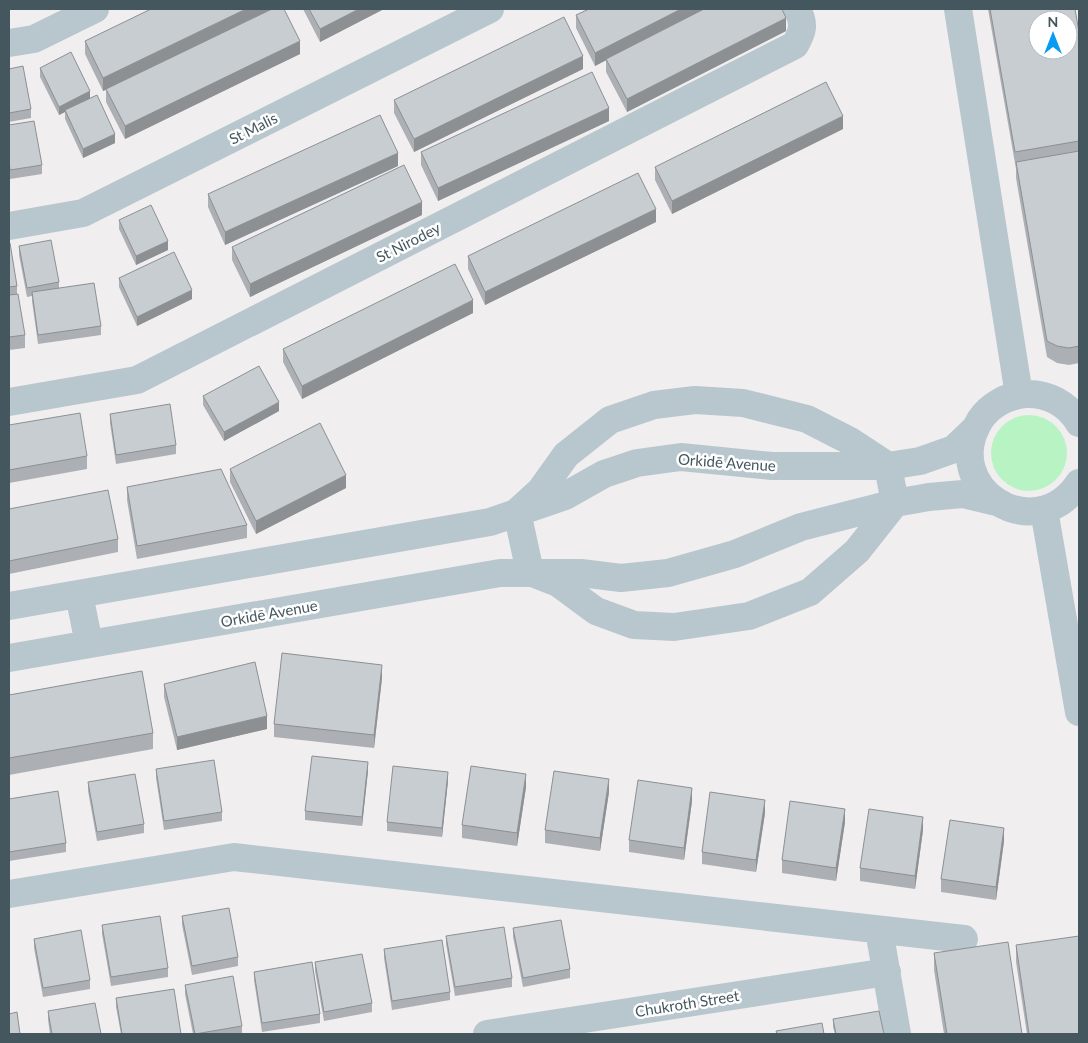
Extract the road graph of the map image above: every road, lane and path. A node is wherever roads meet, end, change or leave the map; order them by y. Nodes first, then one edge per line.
1 (95, 9) edge
2 (490, 9) edge
3 (797, 9) edge
4 (958, 9) edge
5 (9, 43) edge
6 (9, 226) edge
7 (1019, 395) junction
8 (9, 402) edge
9 (1075, 412) edge
10 (976, 428) junction
11 (888, 466) junction
12 (1077, 488) edge
13 (996, 502) junction
14 (896, 504) junction
15 (1044, 510) junction
16 (517, 512) junction
17 (530, 572) junction
18 (79, 594) junction
19 (9, 606) edge
20 (89, 644) junction
21 (9, 658) edge
22 (1079, 712) edge
23 (9, 894) edge
24 (879, 930) junction
25 (964, 939) dead end
26 (887, 972) junction
27 (487, 1034) edge
28 (897, 1034) edge

1 - 5 street
2 - 6 street, St Malis
3 - 8 street, St Nirodey
4 - 7 street
7 - 9 street
7 - 10 street
10 - 11 street, Orkidē Avenue
10 - 13 street
11 - 14 street
11 - 16 street, Orkidē Avenue
11 - 16 street, Orkidē Avenue
12 - 15 street
13 - 14 street, Orkidē Avenue
13 - 15 street, Orkidē Avenue
14 - 17 street, Orkidē Avenue
14 - 17 street, Orkidē Avenue
15 - 22 street
16 - 17 street
16 - 18 street, Orkidē Avenue
17 - 20 street, Orkidē Avenue
18 - 19 street, Orkidē Avenue
18 - 20 street
20 - 21 street, Orkidē Avenue
23 - 24 street
24 - 25 street
24 - 26 street
26 - 27 street, Chukroth Street
26 - 28 street

